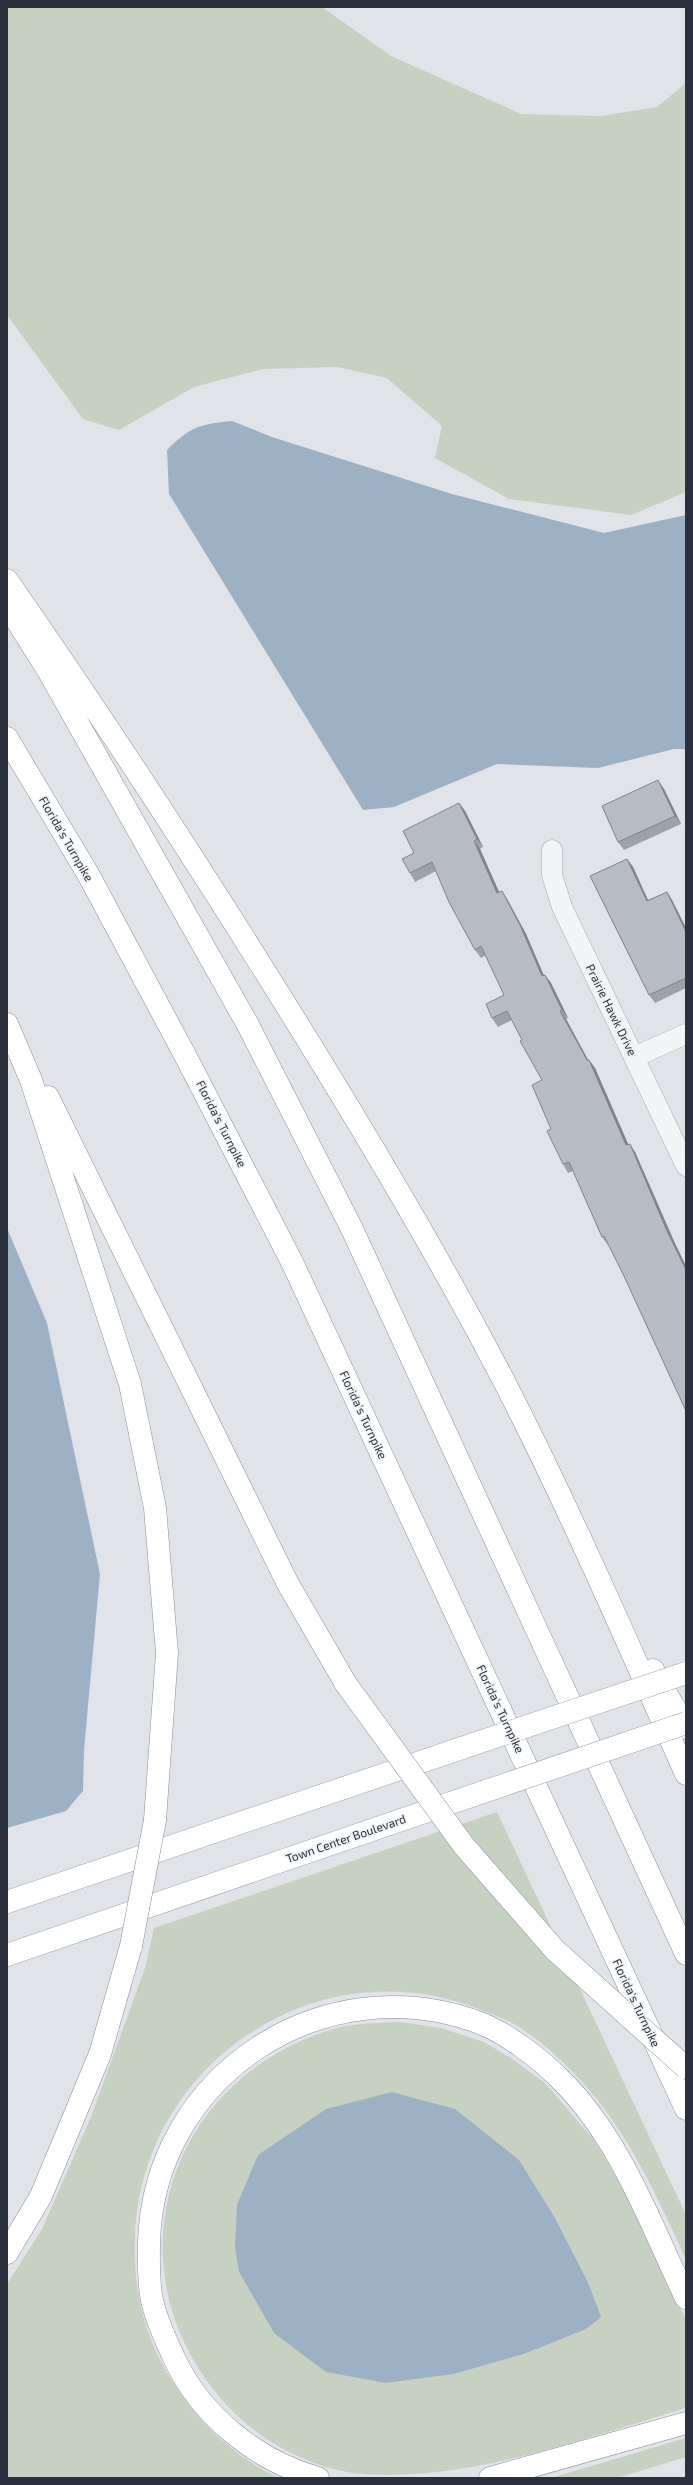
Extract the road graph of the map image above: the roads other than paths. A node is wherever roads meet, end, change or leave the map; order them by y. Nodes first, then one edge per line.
1 (7, 580) edge
2 (7, 605) edge
3 (7, 738) edge
4 (552, 850) dead end
5 (7, 1014) edge
6 (7, 1024) edge
7 (686, 1034) edge
8 (634, 1057) junction
9 (686, 1166) edge
10 (591, 1563) junction
11 (686, 1673) edge
12 (686, 1723) edge
13 (686, 1728) edge
14 (686, 1774) edge
15 (7, 1902) edge
16 (686, 1954) edge
17 (7, 1955) edge
18 (686, 2068) edge
19 (686, 2109) edge
20 (7, 2253) edge
21 (686, 2298) edge
22 (686, 2423) edge
23 (318, 2478) edge
24 (490, 2478) edge

1 - 10 main road
2 - 16 main road
3 - 19 main road, Florida's Turnpike
4 - 8 street, Prairie Hawk Drive
5 - 18 main road, bridge
6 - 20 main road, bridge
7 - 8 street
8 - 9 street, Prairie Hawk Drive
10 - 13 main road
10 - 14 main road
11 - 15 main road, bridge
12 - 17 main road, Town Center Boulevard, bridge
21 - 23 main road
22 - 24 main road

